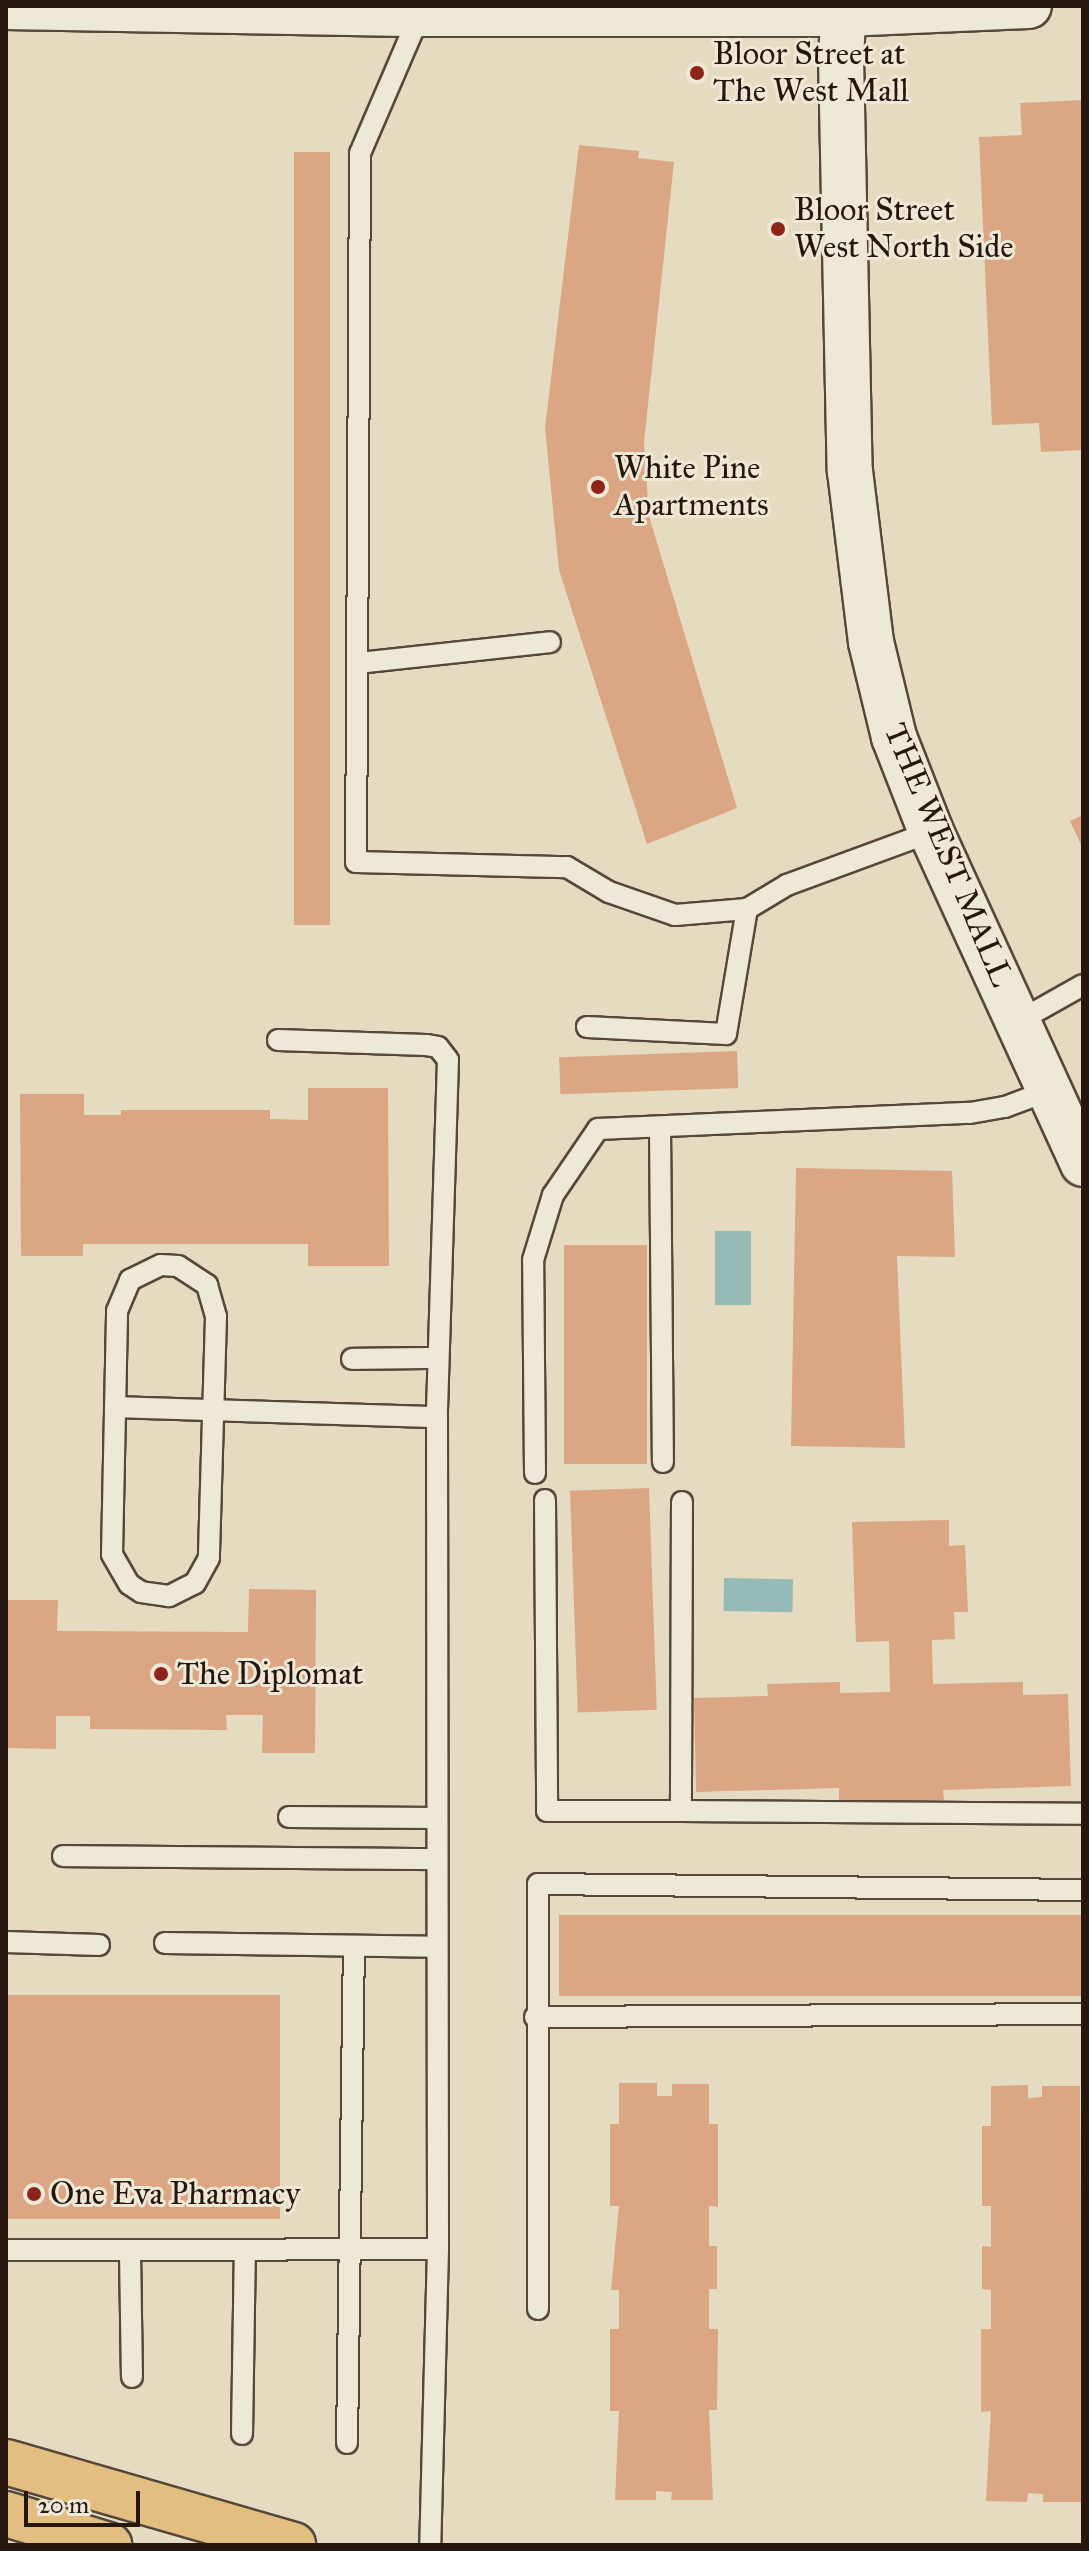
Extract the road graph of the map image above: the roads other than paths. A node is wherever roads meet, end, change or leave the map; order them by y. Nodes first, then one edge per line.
1 (1029, 6) edge
2 (6, 7) edge
3 (161, 7) edge
4 (844, 10) edge
5 (420, 14) junction
6 (550, 642) dead end
7 (358, 663) junction
8 (931, 832) junction
9 (747, 909) junction
10 (1083, 985) edge
11 (1019, 1021) junction
12 (587, 1027) dead end
13 (278, 1040) dead end
14 (1071, 1125) edge
15 (660, 1127) junction
16 (438, 1358) junction
17 (352, 1359) dead end
18 (115, 1407) junction
19 (214, 1407) junction
20 (437, 1417) junction
21 (663, 1462) dead end
22 (535, 1473) dead end
23 (545, 1500) dead end
24 (682, 1502) dead end
25 (681, 1811) junction
26 (1083, 1814) edge
27 (289, 1817) dead end
28 (436, 1818) junction
29 (63, 1856) dead end
30 (436, 1859) junction
31 (1083, 1890) edge
32 (6, 1942) edge
33 (165, 1943) dead end
34 (99, 1945) dead end
35 (354, 1946) junction
36 (436, 1947) junction
37 (1083, 2014) edge
38 (535, 2017) junction
39 (348, 2249) junction
40 (438, 2249) junction
41 (6, 2250) edge
42 (130, 2252) junction
43 (245, 2253) junction
44 (538, 2309) dead end
45 (132, 2377) dead end
46 (242, 2434) dead end
47 (347, 2443) dead end
48 (6, 2462) edge
49 (6, 2514) edge
50 (109, 2545) edge
51 (293, 2545) edge
52 (430, 2545) edge

1 - 4 main road
2 - 3 main road
3 - 5 main road
4 - 5 main road
4 - 8 main road, THE WEST MALL
5 - 7 lane
6 - 7 lane
7 - 9 lane
8 - 9 lane
8 - 11 main road, THE WEST MALL
9 - 12 lane
10 - 11 lane
11 - 14 main road, THE WEST MALL
13 - 16 lane
14 - 15 lane
15 - 21 lane
15 - 22 lane
16 - 17 lane
16 - 20 lane
18 - 19 lane
18 - 19 lane
18 - 19 lane
19 - 20 lane
20 - 28 lane
23 - 25 lane
24 - 25 lane
25 - 26 lane
27 - 28 lane
28 - 30 lane
29 - 30 lane
30 - 36 lane
31 - 38 lane
32 - 34 lane
33 - 35 lane
35 - 36 lane
35 - 39 lane
36 - 40 lane
37 - 38 lane
38 - 44 lane
39 - 40 lane
39 - 43 lane
39 - 47 lane
40 - 52 lane
41 - 42 lane
42 - 43 lane
42 - 45 lane
43 - 46 lane
48 - 51 highway
49 - 50 highway

